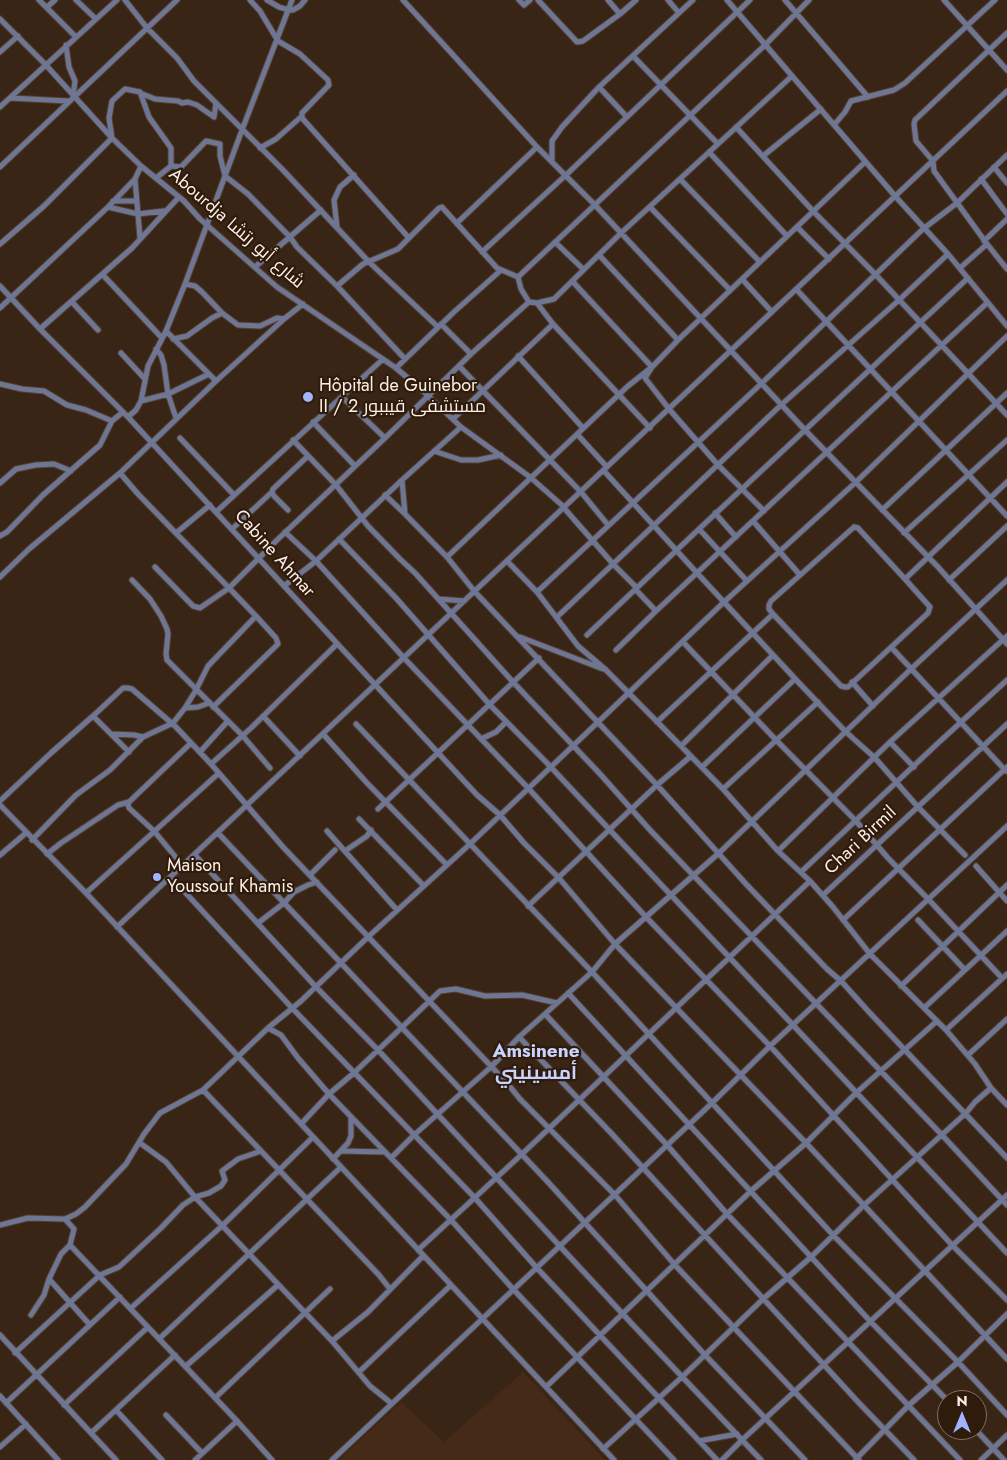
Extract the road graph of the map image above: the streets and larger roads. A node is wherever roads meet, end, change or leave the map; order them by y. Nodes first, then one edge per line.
1 (39, 0) edge
2 (55, 0) edge
3 (76, 0) edge
4 (117, 0) edge
5 (125, 0) edge
6 (176, 0) edge
7 (250, 0) edge
8 (268, 0) edge
9 (292, 0) edge
10 (305, 0) edge
11 (403, 0) edge
12 (519, 0) edge
13 (530, 0) edge
14 (538, 0) edge
15 (608, 0) edge
16 (636, 0) edge
17 (668, 0) edge
18 (693, 0) edge
19 (727, 0) edge
20 (750, 0) edge
21 (785, 0) edge
22 (809, 0) edge
23 (995, 0) edge
24 (946, 1) edge
25 (46, 7) junction
26 (289, 10) junction
27 (737, 12) junction
28 (679, 13) junction
29 (796, 13) junction
30 (620, 14) junction
31 (0, 19) edge
32 (96, 19) junction
33 (968, 26) junction
34 (147, 28) junction
35 (1007, 33) edge
36 (18, 36) junction
37 (76, 37) junction
38 (278, 40) junction
39 (66, 45) junction
40 (765, 45) junction
41 (989, 50) junction
42 (0, 52) edge
43 (633, 56) junction
44 (45, 64) junction
45 (1007, 70) edge
46 (792, 76) junction
47 (660, 85) junction
48 (599, 87) junction
49 (1007, 91) edge
50 (140, 92) junction
51 (73, 96) junction
52 (868, 97) junction
53 (10, 98) junction
54 (68, 101) junction
55 (216, 103) junction
56 (0, 107) edge
57 (821, 109) junction
58 (690, 115) junction
59 (302, 116) junction
60 (627, 117) junction
61 (834, 125) junction
62 (736, 127) junction
63 (242, 130) junction
64 (112, 138) junction
65 (718, 144) junction
66 (537, 147) junction
67 (260, 148) junction
68 (709, 152) junction
69 (1007, 155) edge
70 (763, 156) junction
71 (552, 161) junction
72 (933, 161) junction
73 (865, 162) junction
74 (142, 166) junction
75 (171, 166) junction
76 (0, 167) edge
77 (994, 168) junction
78 (566, 175) junction
79 (224, 176) junction
80 (354, 176) junction
81 (135, 178) junction
82 (156, 178) junction
83 (680, 179) junction
84 (981, 179) junction
85 (1007, 183) edge
86 (895, 196) junction
87 (179, 197) junction
88 (113, 201) junction
89 (137, 201) junction
90 (957, 203) junction
91 (594, 204) junction
92 (108, 207) junction
93 (650, 207) junction
94 (321, 210) junction
95 (813, 211) junction
96 (164, 212) junction
97 (138, 214) junction
98 (1007, 214) edge
99 (1007, 220) edge
100 (457, 223) junction
101 (207, 225) junction
102 (797, 227) junction
103 (337, 228) junction
104 (923, 229) junction
105 (621, 233) junction
106 (787, 236) junction
107 (290, 237) junction
108 (140, 238) junction
109 (409, 238) junction
110 (555, 242) junction
111 (845, 243) junction
112 (986, 243) junction
113 (0, 244) edge
114 (482, 252) junction
115 (599, 254) junction
116 (948, 254) junction
117 (829, 259) junction
118 (369, 262) junction
119 (760, 262) junction
120 (256, 267) junction
121 (960, 268) junction
122 (1007, 269) edge
123 (583, 270) junction
124 (500, 271) junction
125 (875, 274) junction
126 (103, 275) junction
127 (518, 276) junction
128 (968, 278) junction
129 (742, 279) junction
130 (573, 282) junction
131 (185, 284) junction
132 (0, 286) edge
133 (337, 286) junction
134 (730, 290) junction
135 (796, 290) junction
136 (11, 298) junction
137 (899, 300) junction
138 (72, 302) junction
139 (529, 302) junction
140 (987, 303) junction
141 (303, 304) junction
142 (537, 304) junction
143 (0, 308) edge
144 (772, 312) junction
145 (222, 314) junction
146 (284, 319) junction
147 (700, 319) junction
148 (827, 322) junction
149 (920, 322) junction
150 (553, 324) junction
151 (439, 326) junction
152 (1007, 326) edge
153 (40, 329) junction
154 (98, 330) dead end
155 (166, 331) junction
156 (1007, 336) edge
157 (162, 338) junction
158 (174, 339) junction
159 (678, 340) junction
160 (942, 346) junction
161 (848, 347) junction
162 (156, 349) junction
163 (731, 350) junction
164 (121, 353) dead end
165 (471, 354) junction
166 (518, 356) junction
167 (383, 359) junction
168 (405, 359) junction
169 (459, 366) junction
170 (652, 367) junction
171 (396, 368) junction
172 (870, 370) junction
173 (968, 373) junction
174 (209, 374) junction
175 (145, 379) junction
176 (216, 381) junction
177 (762, 383) junction
178 (0, 384) edge
179 (483, 390) junction
180 (891, 392) junction
181 (168, 394) junction
182 (1007, 394) edge
183 (619, 395) junction
184 (429, 396) junction
185 (342, 397) junction
186 (141, 401) junction
187 (996, 404) junction
188 (781, 405) junction
189 (669, 409) junction
190 (123, 412) junction
191 (1007, 416) edge
192 (128, 417) junction
193 (176, 418) junction
194 (453, 419) junction
195 (112, 422) junction
196 (313, 422) junction
197 (918, 422) junction
198 (461, 427) junction
199 (583, 428) junction
200 (650, 428) junction
201 (805, 430) junction
202 (577, 434) junction
203 (180, 438) dead end
204 (385, 438) junction
205 (293, 440) junction
206 (1007, 440) edge
207 (699, 442) junction
208 (151, 443) junction
209 (946, 450) junction
210 (434, 451) junction
211 (827, 452) junction
212 (501, 455) junction
213 (308, 456) junction
214 (549, 460) junction
215 (718, 465) junction
216 (355, 466) junction
217 (605, 469) junction
218 (70, 471) junction
219 (120, 473) junction
220 (968, 475) junction
221 (530, 477) junction
222 (402, 480) junction
223 (856, 482) junction
224 (1007, 482) edge
225 (0, 483) edge
226 (336, 485) junction
227 (742, 489) junction
228 (272, 492) junction
229 (581, 492) junction
230 (385, 495) junction
231 (234, 496) junction
232 (990, 498) junction
233 (632, 502) junction
234 (210, 505) junction
235 (564, 507) junction
236 (288, 510) dead end
237 (882, 510) junction
238 (764, 511) junction
239 (216, 512) junction
240 (715, 513) junction
241 (405, 514) junction
242 (1007, 516) edge
243 (362, 517) junction
244 (753, 522) junction
245 (608, 525) junction
246 (654, 526) junction
247 (1007, 526) edge
248 (699, 528) junction
249 (232, 529) junction
250 (285, 532) junction
251 (176, 533) junction
252 (904, 533) junction
253 (0, 536) edge
254 (736, 537) junction
255 (339, 539) junction
256 (592, 540) junction
257 (676, 550) junction
258 (721, 552) junction
259 (779, 552) junction
260 (447, 557) junction
261 (928, 557) junction
262 (258, 559) junction
263 (316, 561) junction
264 (507, 561) junction
265 (614, 565) junction
266 (155, 567) dead end
267 (696, 574) junction
268 (800, 574) junction
269 (0, 577) edge
270 (905, 579) junction
271 (132, 580) dead end
272 (747, 580) junction
273 (949, 580) junction
274 (1007, 580) edge
275 (284, 586) junction
276 (229, 588) junction
277 (636, 589) junction
278 (475, 592) junction
279 (537, 592) junction
280 (438, 599) junction
281 (464, 602) junction
282 (724, 602) junction
283 (976, 610) junction
284 (656, 612) junction
285 (451, 614) junction
286 (773, 614) junction
287 (256, 616) junction
288 (557, 618) junction
289 (752, 633) junction
290 (515, 634) junction
291 (588, 635) dead end
292 (428, 636) junction
293 (1006, 640) edge
294 (683, 642) junction
295 (337, 644) junction
296 (890, 647) junction
297 (616, 650) dead end
298 (773, 655) junction
299 (404, 658) junction
300 (539, 658) junction
301 (911, 669) junction
302 (606, 670) junction
303 (711, 671) junction
304 (795, 679) junction
305 (1007, 680) edge
306 (513, 682) junction
307 (852, 682) junction
308 (376, 684) junction
309 (196, 690) junction
310 (629, 693) junction
311 (732, 694) junction
312 (939, 700) junction
313 (818, 702) junction
314 (211, 705) junction
315 (490, 705) junction
316 (873, 706) junction
317 (185, 708) junction
318 (93, 716) junction
319 (263, 716) junction
320 (754, 717) junction
321 (227, 722) dead end
322 (506, 722) junction
323 (598, 722) junction
324 (657, 722) junction
325 (961, 723) junction
326 (173, 724) junction
327 (356, 724) dead end
328 (1007, 724) edge
329 (468, 726) junction
330 (846, 732) junction
331 (111, 734) junction
332 (323, 734) junction
333 (242, 735) junction
334 (143, 737) junction
335 (481, 739) junction
336 (776, 740) junction
337 (890, 742) junction
338 (191, 743) junction
339 (574, 746) junction
340 (682, 746) junction
341 (983, 746) junction
342 (129, 752) junction
343 (200, 752) junction
344 (438, 752) junction
345 (300, 756) junction
346 (690, 756) junction
347 (875, 758) junction
348 (211, 764) junction
349 (550, 767) junction
350 (702, 767) junction
351 (914, 767) junction
352 (270, 768) dead end
353 (805, 770) junction
354 (1006, 770) edge
355 (218, 773) junction
356 (410, 781) junction
357 (897, 782) junction
358 (657, 785) junction
359 (528, 788) junction
360 (723, 788) junction
361 (832, 798) junction
362 (129, 802) junction
363 (0, 803) edge
364 (386, 803) junction
365 (247, 806) junction
366 (918, 807) junction
367 (378, 810) dead end
368 (632, 810) junction
369 (500, 815) junction
370 (359, 819) dead end
371 (752, 821) junction
372 (856, 821) junction
373 (1007, 826) edge
374 (372, 830) junction
375 (940, 830) junction
376 (154, 831) junction
377 (327, 831) dead end
378 (610, 831) junction
379 (26, 833) junction
380 (218, 833) junction
381 (32, 840) junction
382 (470, 844) junction
383 (876, 845) junction
384 (336, 850) dead end
385 (345, 851) junction
386 (778, 851) junction
387 (586, 853) junction
388 (719, 853) junction
389 (47, 854) junction
390 (0, 855) edge
391 (195, 855) junction
392 (965, 855) dead end
393 (446, 864) junction
394 (183, 866) junction
395 (976, 866) dead end
396 (441, 869) junction
397 (898, 870) junction
398 (801, 872) junction
399 (310, 874) junction
400 (694, 875) junction
401 (171, 877) junction
402 (558, 877) junction
403 (810, 881) junction
404 (318, 882) junction
405 (423, 886) junction
406 (1007, 886) edge
407 (86, 893) junction
408 (999, 893) junction
409 (670, 895) junction
410 (823, 896) junction
411 (929, 900) junction
412 (1007, 900) edge
413 (284, 903) junction
414 (528, 906) junction
415 (396, 910) junction
416 (775, 915) junction
417 (646, 917) junction
418 (843, 920) junction
419 (918, 920) dead end
420 (258, 923) junction
421 (117, 927) junction
422 (1007, 931) edge
423 (958, 932) junction
424 (752, 936) junction
425 (368, 937) junction
426 (615, 944) junction
427 (942, 946) junction
428 (870, 954) junction
429 (981, 955) junction
430 (729, 958) junction
431 (340, 964) junction
432 (964, 970) junction
433 (592, 972) junction
434 (1007, 974) edge
435 (1002, 978) junction
436 (705, 980) junction
437 (841, 981) junction
438 (901, 986) junction
439 (316, 987) junction
440 (568, 993) junction
441 (429, 1001) junction
442 (558, 1002) junction
443 (816, 1004) junction
444 (676, 1007) junction
445 (292, 1008) junction
446 (924, 1008) junction
447 (545, 1014) junction
448 (1007, 1019) edge
449 (937, 1021) junction
450 (794, 1024) junction
451 (268, 1028) junction
452 (401, 1028) junction
453 (946, 1030) junction
454 (649, 1035) junction
455 (519, 1036) junction
456 (770, 1046) junction
457 (904, 1049) junction
458 (378, 1050) junction
459 (968, 1054) junction
460 (626, 1056) junction
461 (238, 1057) junction
462 (491, 1066) junction
463 (880, 1071) junction
464 (355, 1072) junction
465 (741, 1074) junction
466 (603, 1077) junction
467 (991, 1088) junction
468 (203, 1090) junction
469 (462, 1092) junction
470 (856, 1093) junction
471 (329, 1094) junction
472 (579, 1100) junction
473 (712, 1103) junction
474 (1007, 1105) edge
475 (438, 1113) junction
476 (966, 1113) junction
477 (834, 1116) junction
478 (351, 1117) junction
479 (301, 1124) junction
480 (689, 1124) junction
481 (549, 1128) junction
482 (941, 1134) junction
483 (414, 1135) junction
484 (313, 1137) junction
485 (140, 1143) junction
486 (806, 1144) junction
487 (667, 1145) junction
488 (261, 1151) junction
489 (342, 1151) junction
490 (385, 1152) junction
491 (521, 1155) junction
492 (917, 1156) junction
493 (391, 1158) junction
494 (1007, 1158) edge
495 (333, 1159) junction
496 (341, 1167) junction
497 (642, 1168) junction
498 (278, 1170) junction
499 (774, 1170) junction
500 (497, 1177) junction
501 (892, 1179) junction
502 (751, 1191) junction
503 (615, 1195) junction
504 (1007, 1196) edge
505 (194, 1197) junction
506 (475, 1198) junction
507 (306, 1199) junction
508 (1002, 1200) junction
509 (863, 1206) junction
510 (1007, 1206) edge
511 (727, 1214) junction
512 (65, 1219) junction
513 (451, 1220) junction
514 (978, 1222) junction
515 (585, 1223) junction
516 (0, 1225) edge
517 (223, 1225) junction
518 (704, 1236) junction
519 (833, 1236) junction
520 (70, 1245) junction
521 (560, 1245) junction
522 (952, 1245) junction
523 (418, 1250) junction
524 (1007, 1253) edge
525 (250, 1254) junction
526 (423, 1256) junction
527 (811, 1257) junction
528 (674, 1264) junction
529 (536, 1267) junction
530 (925, 1272) junction
531 (100, 1276) junction
532 (787, 1278) junction
533 (49, 1279) junction
534 (278, 1285) junction
535 (451, 1285) junction
536 (330, 1289) dead end
537 (390, 1289) junction
538 (513, 1290) junction
539 (647, 1292) junction
540 (120, 1297) junction
541 (894, 1299) junction
542 (762, 1300) junction
543 (1007, 1300) edge
544 (70, 1303) junction
545 (131, 1308) junction
546 (623, 1312) junction
547 (304, 1313) junction
548 (1007, 1314) edge
549 (31, 1316) dead end
550 (482, 1318) junction
551 (870, 1321) junction
552 (90, 1325) junction
553 (734, 1326) junction
554 (148, 1327) junction
555 (601, 1334) junction
556 (0, 1335) edge
557 (985, 1336) junction
558 (159, 1339) junction
559 (332, 1341) junction
560 (848, 1342) junction
561 (15, 1353) junction
562 (175, 1355) junction
563 (704, 1355) junction
564 (578, 1357) junction
565 (1007, 1359) edge
566 (958, 1362) junction
567 (186, 1366) junction
568 (824, 1366) junction
569 (359, 1372) junction
570 (36, 1375) junction
571 (683, 1376) junction
572 (932, 1384) junction
573 (546, 1387) junction
574 (938, 1390) edge
575 (795, 1392) junction
576 (0, 1396) edge
577 (215, 1398) junction
578 (658, 1398) junction
579 (6, 1403) junction
580 (391, 1403) junction
581 (64, 1405) junction
582 (909, 1405) junction
583 (116, 1410) junction
584 (166, 1415) dead end
585 (1007, 1415) edge
586 (765, 1418) junction
587 (237, 1420) junction
588 (636, 1420) junction
589 (26, 1424) junction
590 (884, 1431) junction
591 (91, 1433) junction
592 (737, 1434) junction
593 (1007, 1435) edge
594 (742, 1440) junction
595 (985, 1440) edge
596 (699, 1441) junction
597 (0, 1447) edge
598 (603, 1448) junction
599 (994, 1449) junction
600 (202, 1453) junction
601 (857, 1459) edge
602 (58, 1460) edge
603 (116, 1460) edge
604 (162, 1460) edge
605 (195, 1460) edge
606 (272, 1460) edge
607 (332, 1460) edge
608 (614, 1460) edge
609 (674, 1460) edge
610 (717, 1460) edge
611 (722, 1460) edge
612 (762, 1460) edge
613 (805, 1460) edge
614 (914, 1460) edge
615 (960, 1460) edge
616 (981, 1460) edge
617 (1004, 1460) edge

1 - 25 street
2 - 25 street
3 - 32 street
4 - 32 street
5 - 34 street
6 - 34 street
7 - 38 street
8 - 26 street
9 - 26 street
10 - 26 street
11 - 66 street
12 - 13 street
14 - 30 street
15 - 30 street
16 - 30 street
17 - 28 street
18 - 28 street
19 - 27 street
20 - 27 street
21 - 29 street
22 - 29 street
23 - 33 street
24 - 33 street
25 - 37 street
26 - 38 street
27 - 40 street
27 - 47 street
28 - 43 street
29 - 40 street
29 - 52 street
31 - 36 street, Abourdja شارع أبو رتشا
32 - 37 street
33 - 41 street
33 - 52 street
34 - 51 street
34 - 55 street
35 - 41 street
36 - 42 street
36 - 44 street, Abourdja شارع أبو رتشا
37 - 39 street
38 - 59 street
38 - 63 street
39 - 44 street
39 - 51 street
40 - 46 street
40 - 58 street
41 - 45 street
41 - 72 street
43 - 47 street
43 - 48 street
44 - 51 street, Abourdja شارع أبو رتشا
44 - 53 street
46 - 57 street
46 - 62 street
47 - 58 street
47 - 60 street
48 - 60 street
48 - 71 street
49 - 72 street
50 - 55 street
50 - 64 street
50 - 75 street
51 - 54 street
51 - 64 street, Abourdja شارع أبو رتشا
52 - 61 street
53 - 54 street
53 - 56 street
54 - 76 street
55 - 63 street
57 - 61 street
57 - 70 street
58 - 65 street
58 - 91 street
59 - 67 street
59 - 80 street
60 - 78 street
61 - 73 street
62 - 65 street
62 - 70 street
63 - 67 street
63 - 79 street
64 - 74 street, Abourdja شارع أبو رتشا
64 - 113 street
65 - 68 street
66 - 71 street
66 - 100 street
67 - 94 street
68 - 83 street
68 - 106 street
69 - 77 street
70 - 95 street
71 - 78 street
72 - 86 street
72 - 90 street
73 - 86 street
73 - 95 street
74 - 81 street
74 - 82 street, Abourdja شارع أبو رتشا
75 - 79 street
75 - 82 street
77 - 84 street
77 - 85 street
78 - 91 street
78 - 114 street
79 - 101 street
79 - 107 street
80 - 103 street
80 - 109 street
81 - 88 street
81 - 89 street
82 - 87 street, Abourdja شارع أبو رتشا
83 - 93 street
83 - 119 street
84 - 90 street
84 - 98 street
86 - 104 street
86 - 111 street
87 - 96 street
87 - 101 street, Abourdja شارع أبو رتشا
88 - 89 street
88 - 92 street
89 - 97 street
90 - 104 street
90 - 112 street
91 - 105 street
91 - 110 street
92 - 97 street
92 - 136 street
93 - 105 street
93 - 134 street
94 - 103 street
94 - 107 street
95 - 102 street
95 - 111 street
96 - 97 street
96 - 108 street
97 - 108 street
99 - 112 street
100 - 109 street
100 - 114 street
101 - 120 street, Abourdja شارع أبو رتشا
101 - 131 street
102 - 106 street
102 - 117 street
103 - 118 street
104 - 116 street
104 - 125 street
105 - 115 street
105 - 147 street
106 - 119 street
107 - 120 street
107 - 133 street
108 - 126 street
109 - 118 street
110 - 123 street
110 - 127 street
111 - 117 street
111 - 125 street
112 - 121 street
112 - 122 street
114 - 124 street
115 - 123 street
115 - 159 street
116 - 121 street
116 - 137 street
117 - 135 street
118 - 133 street
118 - 151 street
119 - 129 street
120 - 141 street, Abourdja شارع أبو رتشا
121 - 128 street
123 - 130 street
124 - 127 street
124 - 151 street
125 - 137 street
125 - 148 street
126 - 138 street
126 - 157 street
127 - 139 street
128 - 140 street
128 - 149 street
129 - 134 street
129 - 144 street
130 - 142 street
130 - 170 street
131 - 145 street
131 - 155 street
132 - 136 street, Cabine Ahmar
133 - 168 street
134 - 147 street
135 - 144 street
135 - 148 street
136 - 143 street
136 - 153 street, Cabine Ahmar
137 - 149 street
137 - 161 street
138 - 153 street
138 - 154 street
139 - 142 street
139 - 165 street
140 - 152 street
140 - 160 street
141 - 146 street
141 - 167 street, Abourdja شارع أبو رتشا
142 - 150 street
144 - 163 street
145 - 146 street
145 - 158 street
146 - 176 street
147 - 159 street
147 - 163 street
148 - 161 street
148 - 177 street
149 - 160 street
149 - 172 street
150 - 166 street
150 - 183 street
151 - 165 street
151 - 168 street
153 - 190 street, Cabine Ahmar
155 - 157 street
155 - 158 street
156 - 173 street
157 - 162 street
158 - 174 street
159 - 170 street
160 - 173 street
160 - 180 street
161 - 172 street
161 - 188 street
162 - 175 street
162 - 181 street
163 - 177 street
163 - 189 street
164 - 175 street
165 - 169 street
166 - 179 street
166 - 199 street
167 - 171 street, Abourdja شارع أبو رتشا
167 - 185 street
168 - 171 street
169 - 179 street
169 - 184 street
170 - 183 street
170 - 189 street
171 - 184 street, Abourdja شارع أبو رتشا
172 - 180 street
172 - 201 street
173 - 187 street
173 - 197 street
174 - 176 street
174 - 181 street
175 - 186 street
176 - 193 street
177 - 188 street
177 - 207 street
178 - 195 street
179 - 194 street
179 - 214 street
180 - 197 street
180 - 211 street
181 - 186 street
181 - 193 street
182 - 187 street
183 - 199 street
183 - 200 street
184 - 194 street, Abourdja شارع أبو رتشا
184 - 204 street
185 - 196 street
185 - 204 street
186 - 192 street
187 - 191 street
187 - 209 street
188 - 201 street
188 - 215 street
189 - 200 street
189 - 207 street
190 - 192 street, Cabine Ahmar
190 - 195 street
192 - 208 street, Cabine Ahmar
193 - 208 street
194 - 198 street, Abourdja شارع أبو رتشا
195 - 218 street
196 - 205 street
196 - 216 street
197 - 209 street
197 - 223 street
198 - 210 street
198 - 212 street, Abourdja شارع أبو رتشا
199 - 202 street
200 - 217 street
201 - 211 street
201 - 227 street
202 - 214 street
202 - 217 street
203 - 231 street
204 - 216 street
205 - 213 street
205 - 231 street
206 - 220 street
207 - 215 street
207 - 233 street
208 - 219 street
208 - 234 street, Cabine Ahmar
209 - 220 street
209 - 237 street
210 - 212 street
210 - 222 street
211 - 223 street
211 - 238 street
212 - 221 street, Abourdja شارع أبو رتشا
213 - 226 street
213 - 228 street
214 - 221 street
214 - 229 street
215 - 227 street
215 - 246 street
216 - 226 street
217 - 229 street
217 - 233 street
218 - 225 street
218 - 253 street
219 - 251 street
219 - 269 street
220 - 232 street
220 - 252 street
221 - 235 street, Abourdja شارع أبو رتشا
221 - 260 street
222 - 230 street
222 - 241 street
223 - 237 street
223 - 259 street
224 - 232 street
226 - 243 street
226 - 250 street
227 - 238 street
227 - 240 street
228 - 236 street
228 - 249 street
229 - 235 street
229 - 245 street
230 - 241 street
230 - 243 street
231 - 239 street
232 - 242 street
232 - 261 street
233 - 245 street
233 - 246 street
234 - 239 street, Cabine Ahmar
234 - 251 street
235 - 256 street, Abourdja شارع أبو رتشا
235 - 264 street
237 - 252 street
238 - 244 street
239 - 249 street, Cabine Ahmar
240 - 248 street
240 - 254 street
241 - 260 street
243 - 255 street
243 - 280 street
244 - 254 street
244 - 259 street
245 - 256 street
246 - 257 street
246 - 265 street
247 - 273 street
248 - 257 street
248 - 258 street
249 - 262 street, Cabine Ahmar
250 - 262 street
250 - 263 street
251 - 276 street
252 - 261 street
254 - 258 street
255 - 263 street
255 - 292 street
256 - 265 street, Abourdja شارع أبو رتشا
256 - 279 street
257 - 267 street
257 - 277 street
258 - 267 street
258 - 272 street
259 - 268 street
259 - 272 street
260 - 278 street
261 - 270 street
261 - 273 street
262 - 275 street, Cabine Ahmar
262 - 276 street
263 - 275 street
263 - 299 street
264 - 278 street
264 - 279 street
265 - 277 street, Abourdja شارع أبو رتشا
265 - 288 street
266 - 276 street
267 - 282 street
267 - 284 street
268 - 270 street
268 - 286 street
270 - 296 street
271 - 309 street
272 - 282 street
273 - 283 street
274 - 283 street
275 - 295 street, Cabine Ahmar
276 - 287 street
277 - 284 street, Abourdja شارع أبو رتشا
277 - 291 street
278 - 281 street
278 - 290 street
279 - 288 street
280 - 281 street
280 - 285 street
281 - 285 street
282 - 289 street
282 - 294 street
283 - 293 street
283 - 301 street
284 - 297 street
285 - 292 street
285 - 306 street
286 - 289 street
286 - 307 street
287 - 309 street
287 - 314 street
288 - 302 street
289 - 298 street
289 - 303 street
290 - 300 street
290 - 302 street
292 - 299 street
292 - 315 street
293 - 312 street
294 - 303 street
294 - 310 street
295 - 308 street, Cabine Ahmar
295 - 319 street
296 - 301 street
296 - 307 street
298 - 304 street
298 - 311 street
299 - 308 street
299 - 329 street
300 - 306 street
300 - 323 street
301 - 312 street
301 - 316 street
302 - 310 street
303 - 311 street
303 - 324 street
304 - 313 street
304 - 320 street
305 - 325 street
306 - 315 street
306 - 339 street
307 - 316 street
308 - 332 street
308 - 344 street, Cabine Ahmar
309 - 314 street
309 - 317 street
310 - 323 street
310 - 324 street
311 - 320 street
311 - 340 street
312 - 325 street
312 - 337 street
313 - 330 street
313 - 336 street
314 - 317 street
314 - 333 street
315 - 322 street
315 - 329 street
316 - 330 street
317 - 326 street
318 - 326 street
318 - 331 street
318 - 363 street
319 - 333 street
319 - 345 street
320 - 336 street
320 - 350 street
321 - 343 street
322 - 335 street
322 - 349 street
323 - 339 street
323 - 358 street
324 - 340 street
325 - 341 street
325 - 351 street
326 - 334 street
326 - 338 street
327 - 356 street
328 - 341 street, Chari Birmil
329 - 335 street
329 - 344 street
330 - 347 street
330 - 353 street
331 - 334 street
331 - 342 street
332 - 345 street
332 - 364 street
333 - 348 street
333 - 352 street
334 - 342 street
335 - 359 street
336 - 353 street
336 - 360 street
337 - 347 street
337 - 351 street
338 - 343 street
338 - 362 street
339 - 349 street
339 - 368 street
340 - 346 street
341 - 354 street
341 - 366 street, Chari Birmil
342 - 381 street
343 - 348 street
344 - 356 street
344 - 369 street, Cabine Ahmar
345 - 365 street
346 - 350 street
346 - 358 street
347 - 357 street
347 - 361 street
348 - 355 street
349 - 359 street
349 - 378 street
350 - 360 street
351 - 357 street
353 - 361 street
353 - 371 street
354 - 375 street
355 - 365 street
355 - 376 street
356 - 364 street
356 - 382 street
357 - 366 street
357 - 372 street
358 - 368 street
358 - 388 street
359 - 369 street
359 - 387 street
360 - 371 street
361 - 372 street
361 - 386 street
362 - 376 street
362 - 389 street
363 - 379 street
364 - 367 street
364 - 393 street
365 - 380 street
365 - 399 street
366 - 375 street
366 - 383 street, Chari Birmil
368 - 378 street
368 - 400 street
369 - 382 street
369 - 402 street, Cabine Ahmar
370 - 374 street
371 - 386 street
371 - 388 street
372 - 383 street
372 - 398 street
373 - 411 street
374 - 385 street
374 - 405 street
375 - 392 street
375 - 397 street
376 - 394 street
376 - 407 street
377 - 385 street
378 - 387 street
378 - 409 street
379 - 381 street
379 - 390 street
380 - 391 street
380 - 413 street
381 - 389 street
382 - 393 street
382 - 396 street
382 - 414 street
383 - 397 street
383 - 410 street, Chari Birmil
384 - 399 street
385 - 415 street
386 - 398 street
387 - 402 street
387 - 417 street
388 - 400 street
388 - 416 street
389 - 407 street
391 - 394 street
391 - 420 street
393 - 396 street
394 - 401 street
395 - 408 street
396 - 405 street
397 - 411 street
397 - 418 street
398 - 403 street
399 - 404 street
400 - 409 street
400 - 424 street
401 - 421 street
401 - 445 street
402 - 414 street
402 - 426 street, Cabine Ahmar
403 - 410 street
403 - 416 street
404 - 413 street
404 - 425 street
405 - 415 street
406 - 408 street
407 - 421 street
408 - 412 street
408 - 423 street
409 - 417 street
409 - 430 street
410 - 418 street
411 - 423 street
411 - 428 street
413 - 420 street
413 - 431 street
414 - 433 street
415 - 425 street
416 - 424 street
416 - 437 street
417 - 426 street
417 - 436 street
418 - 428 street
419 - 427 street
420 - 439 street
421 - 461 street
422 - 429 street
423 - 427 street
423 - 429 street
424 - 430 street
424 - 443 street
425 - 431 street
425 - 441 street
426 - 433 street
426 - 444 street, Cabine Ahmar
427 - 432 street
427 - 438 street
428 - 437 street
428 - 438 street
429 - 432 street
429 - 435 street
430 - 436 street
430 - 450 street
431 - 439 street
431 - 452 street
432 - 446 street
433 - 440 street
433 - 454 street
434 - 435 street
435 - 453 street
436 - 444 street
436 - 456 street
437 - 443 street
437 - 457 street
438 - 446 street
439 - 445 street
439 - 458 street
440 - 442 street
440 - 460 street
441 - 442 street
441 - 452 street
441 - 462 street
442 - 447 street
443 - 450 street
443 - 463 street
444 - 454 street
444 - 465 street, Cabine Ahmar
445 - 451 street
445 - 464 street
446 - 449 street
447 - 455 street
447 - 466 street
448 - 459 street
449 - 453 street
449 - 457 street
450 - 456 street
450 - 470 street
451 - 461 street
451 - 471 street
452 - 458 street
452 - 469 street
453 - 459 street
454 - 460 street
454 - 473 street
455 - 462 street
455 - 472 street
456 - 465 street
456 - 477 street
457 - 463 street
457 - 476 street
458 - 464 street
458 - 475 street
459 - 467 street
460 - 466 street
460 - 480 street
461 - 468 street
461 - 479 street
462 - 469 street
462 - 481 street
463 - 470 street
463 - 482 street
464 - 471 street
464 - 483 street
465 - 473 street
465 - 486 street, Cabine Ahmar
466 - 472 street
466 - 487 street
467 - 474 street
467 - 476 street
468 - 485 street
468 - 488 street
469 - 475 street
469 - 491 street
470 - 477 street
470 - 492 street
471 - 478 street
471 - 479 street
472 - 481 street
472 - 497 street
473 - 480 street
473 - 499 street
475 - 483 street
475 - 500 street
476 - 482 street
476 - 494 street
477 - 486 street
477 - 501 street
478 - 489 street
478 - 490 street
479 - 484 street
480 - 487 street
480 - 502 street
481 - 491 street
481 - 503 street
482 - 492 street
482 - 508 street
483 - 493 street
483 - 506 street
484 - 495 street
484 - 498 street
485 - 505 street
485 - 512 street
486 - 499 street
486 - 509 street, Cabine Ahmar
487 - 497 street
487 - 511 street
488 - 498 street
488 - 505 street
489 - 490 street
489 - 495 street
490 - 493 street
491 - 500 street
491 - 515 street
492 - 501 street
492 - 514 street
493 - 513 street
495 - 496 street
496 - 507 street
496 - 523 street
497 - 503 street
497 - 518 street
498 - 507 street
498 - 517 street
499 - 502 street
499 - 519 street
500 - 506 street
500 - 521 street
501 - 509 street
501 - 522 street
502 - 511 street
502 - 527 street
503 - 515 street
503 - 528 street
504 - 508 street
505 - 517 street
505 - 531 street
506 - 513 street
506 - 529 street
507 - 525 street
507 - 537 street
508 - 510 street
508 - 514 street
509 - 519 street
509 - 530 street, Cabine Ahmar
511 - 518 street
511 - 532 street
512 - 516 street
512 - 520 street
513 - 523 street
513 - 538 street
514 - 522 street
514 - 524 street
515 - 521 street
515 - 539 street
517 - 525 street
517 - 545 street
518 - 528 street
518 - 542 street
519 - 527 street
519 - 541 street
520 - 531 street
520 - 533 street
521 - 529 street
521 - 546 street
522 - 530 street
522 - 543 street
523 - 526 street
525 - 534 street
525 - 558 street
526 - 535 street
526 - 537 street
527 - 532 street
527 - 551 street
528 - 539 street
528 - 553 street
529 - 538 street
529 - 555 street
530 - 541 street
530 - 557 street, Cabine Ahmar
531 - 540 street
531 - 544 street
532 - 542 street
532 - 560 street
533 - 544 street
533 - 549 street
534 - 547 street
534 - 567 street
535 - 550 street
535 - 569 street
536 - 547 street
537 - 559 street
538 - 550 street
538 - 564 street
539 - 546 street
539 - 563 street
540 - 545 street
540 - 552 street
541 - 551 street
541 - 566 street
542 - 553 street
542 - 568 street
544 - 552 street
544 - 561 street
545 - 554 street
546 - 555 street
546 - 571 street
547 - 559 street
547 - 577 street
548 - 557 street
550 - 573 street
550 - 580 street
551 - 560 street
551 - 572 street
552 - 570 street
553 - 563 street
553 - 575 street
554 - 558 street
554 - 581 street
555 - 564 street
555 - 578 street
556 - 561 street
557 - 565 street, Cabine Ahmar
557 - 566 street
558 - 562 street
559 - 569 street
560 - 568 street
560 - 582 street
561 - 570 street
562 - 567 street
562 - 583 street
563 - 571 street
563 - 586 street
564 - 573 street
564 - 588 street
566 - 572 street
566 - 585 street
567 - 577 street
568 - 575 street
568 - 590 street
569 - 580 street
570 - 579 street
570 - 581 street
571 - 578 street
571 - 592 street
572 - 574 street
572 - 582 street
573 - 598 street
575 - 586 street
575 - 601 street
576 - 579 street
577 - 587 street
578 - 588 street
578 - 596 street
579 - 589 street
580 - 607 street
581 - 591 street
582 - 590 street
582 - 615 street
583 - 591 street
583 - 604 street
584 - 600 street
586 - 594 street
586 - 613 street
587 - 600 street
587 - 606 street
588 - 598 street
588 - 609 street
589 - 597 street
589 - 602 street
590 - 601 street
590 - 614 street
591 - 603 street
592 - 594 street
592 - 596 street
593 - 599 street
594 - 611 street
594 - 612 street
595 - 599 street
596 - 610 street
598 - 608 street
599 - 616 street
599 - 617 street
600 - 605 street

